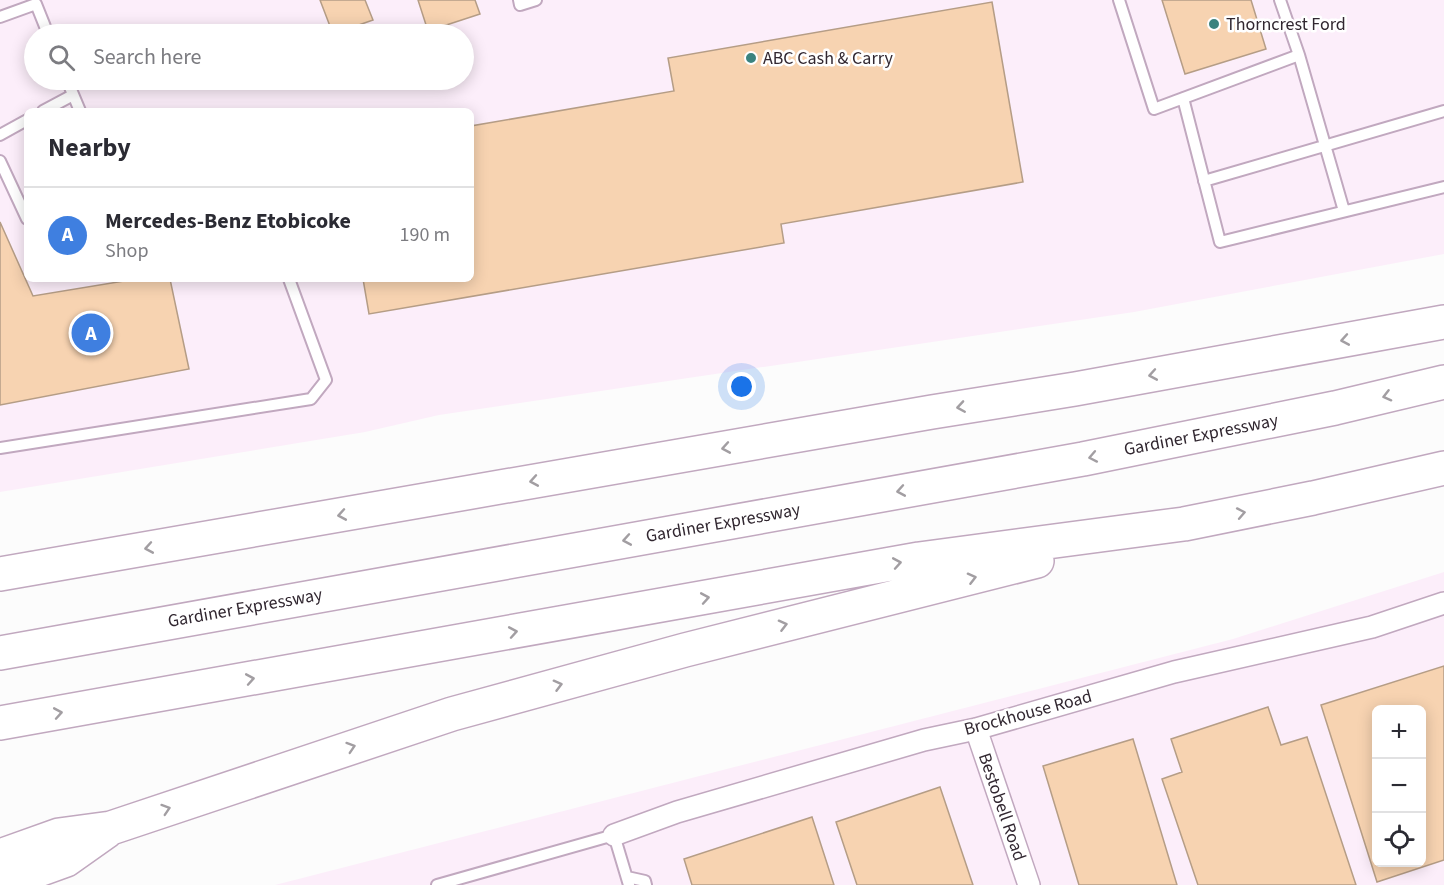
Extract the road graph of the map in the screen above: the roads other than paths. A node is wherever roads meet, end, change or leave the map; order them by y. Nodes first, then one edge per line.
1 (519, 0) edge
2 (536, 0) edge
3 (1119, 0) edge
4 (1280, 0) edge
5 (36, 2) edge
6 (0, 17) edge
7 (44, 24) edge
8 (1299, 55) junction
9 (71, 90) edge
10 (73, 95) junction
11 (1183, 98) junction
12 (49, 108) edge
13 (79, 108) edge
14 (1444, 111) edge
15 (24, 122) edge
16 (0, 135) edge
17 (1325, 146) junction
18 (0, 161) edge
19 (1204, 181) junction
20 (1444, 187) edge
21 (24, 208) edge
22 (1344, 212) junction
23 (290, 282) edge
24 (1444, 322) edge
25 (1444, 382) edge
26 (0, 448) edge
27 (1444, 468) edge
28 (1184, 524) junction
29 (0, 573) edge
30 (1444, 603) edge
31 (0, 653) edge
32 (0, 723) edge
33 (976, 729) junction
34 (614, 835) junction
35 (9, 867) edge
36 (628, 881) edge
37 (437, 885) edge
38 (646, 885) edge
39 (1029, 885) edge

1 - 2 lane
3 - 11 lane
4 - 8 lane
5 - 6 lane
5 - 7 lane
8 - 11 lane
8 - 17 lane
9 - 10 lane
10 - 12 lane
10 - 13 lane
11 - 19 lane
14 - 17 lane
15 - 16 lane
17 - 19 lane
17 - 22 lane
18 - 21 lane
19 - 22 lane
20 - 22 lane
23 - 26 lane
24 -> 29 highway
25 -> 31 highway, Gardiner Expressway
28 -> 27 highway
32 -> 28 highway
35 -> 28 highway
30 - 33 street, Brockhouse Road
33 - 34 street, Brockhouse Road
33 - 39 street, Bestobell Road
34 - 36 lane
34 - 37 lane
36 - 38 lane

